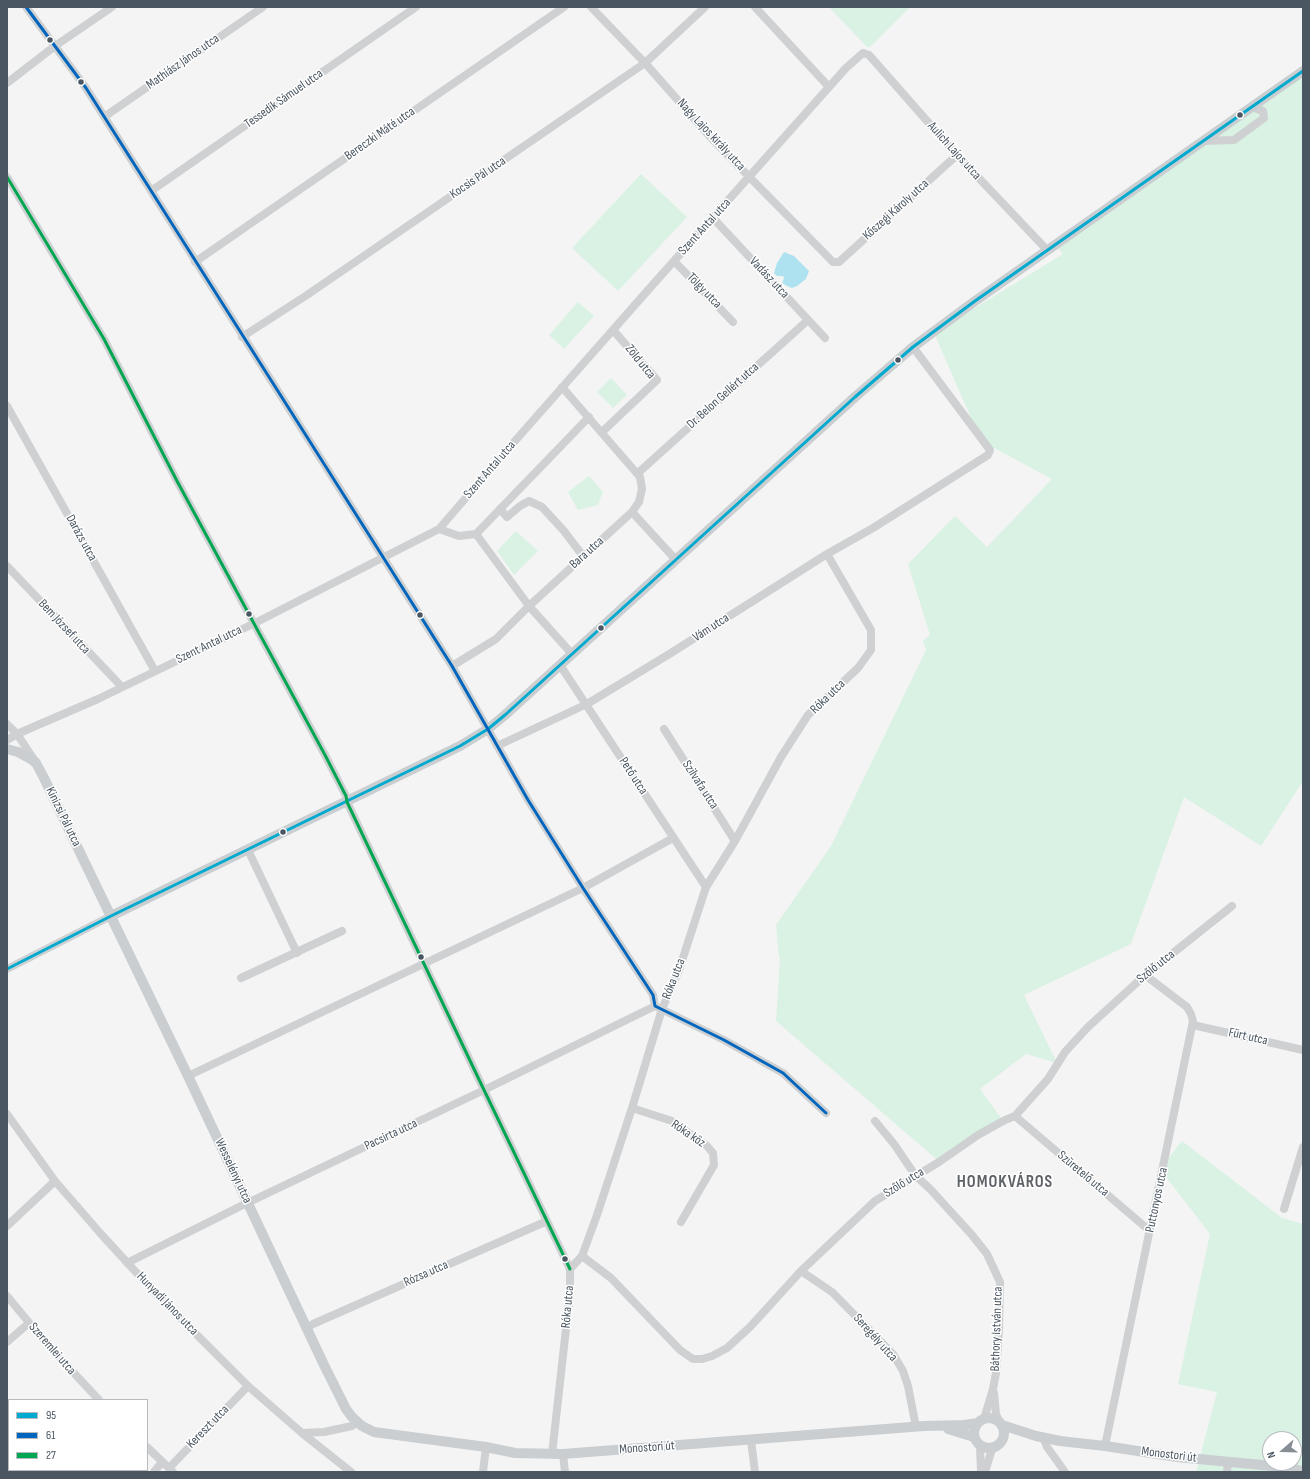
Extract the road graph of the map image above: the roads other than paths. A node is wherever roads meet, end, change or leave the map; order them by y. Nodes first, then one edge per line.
1 (26, 7) edge
2 (112, 7) edge
3 (262, 7) edge
4 (416, 7) edge
5 (564, 7) edge
6 (591, 7) edge
7 (705, 7) edge
8 (755, 7) edge
9 (56, 46) junction
10 (863, 53) joint
11 (645, 63) junction
12 (1303, 71) edge
13 (7, 84) edge
14 (829, 87) junction
15 (1251, 107) junction
16 (104, 117) junction
17 (1203, 141) junction
18 (957, 155) junction
19 (7, 177) edge
20 (750, 177) junction
21 (151, 191) junction
22 (713, 218) junction
23 (1047, 250) junction
24 (674, 261) junction
25 (195, 262) junction
26 (833, 262) joint
27 (808, 320) junction
28 (733, 322) dead end
29 (613, 330) junction
30 (242, 336) junction
31 (825, 338) dead end
32 (913, 347) junction
33 (562, 387) junction
34 (7, 406) edge
35 (589, 417) junction
36 (602, 432) junction
37 (638, 473) junction
38 (500, 509) junction
39 (632, 512) junction
40 (439, 529) junction
41 (476, 534) junction
42 (827, 554) junction
43 (583, 556) junction
44 (382, 558) junction
45 (676, 560) junction
46 (7, 566) edge
47 (529, 606) junction
48 (255, 623) junction
49 (572, 654) junction
50 (560, 665) junction
51 (452, 666) junction
52 (155, 671) junction
53 (122, 687) junction
54 (587, 704) junction
55 (7, 724) edge
56 (488, 728) junction
57 (664, 729) dead end
58 (17, 734) junction
59 (7, 740) edge
60 (497, 746) junction
61 (7, 749) edge
62 (36, 764) junction
63 (347, 802) junction
64 (673, 838) junction
65 (736, 841) junction
66 (248, 850) junction
67 (583, 888) junction
68 (706, 888) junction
69 (1232, 906) dead end
70 (111, 916) junction
71 (342, 931) dead end
72 (297, 953) junction
73 (425, 965) junction
74 (7, 969) edge
75 (1145, 975) junction
76 (241, 978) dead end
77 (659, 1008) junction
78 (1193, 1025) junction
79 (1303, 1050) edge
80 (188, 1076) junction
81 (484, 1090) junction
82 (632, 1108) junction
83 (826, 1113) dead end
84 (7, 1114) edge
85 (1015, 1116) junction
86 (875, 1121) dead end
87 (1303, 1147) edge
88 (915, 1175) junction
89 (55, 1181) junction
90 (248, 1203) junction
91 (1284, 1209) dead end
92 (546, 1221) junction
93 (681, 1222) dead end
94 (7, 1226) edge
95 (1150, 1231) junction
96 (582, 1256) junction
97 (127, 1263) junction
98 (570, 1269) junction
99 (801, 1271) junction
100 (7, 1296) edge
101 (29, 1323) junction
102 (307, 1328) junction
103 (7, 1342) edge
104 (248, 1386) junction
105 (993, 1389) junction
106 (98, 1399) edge
107 (981, 1421) junction
108 (358, 1422) junction
109 (1001, 1423) junction
110 (940, 1426) junction
111 (916, 1427) junction
112 (302, 1433) junction
113 (1040, 1437) junction
114 (752, 1440) junction
115 (1003, 1440) junction
116 (977, 1441) junction
117 (1104, 1446) junction
118 (486, 1447) junction
119 (148, 1448) edge
120 (992, 1449) junction
121 (552, 1454) junction
122 (563, 1454) junction
123 (162, 1462) junction
124 (1227, 1467) edge
125 (171, 1470) edge
126 (1303, 1471) edge
127 (154, 1472) edge
128 (351, 1472) edge
129 (483, 1472) edge
130 (565, 1472) edge
131 (755, 1472) edge
132 (981, 1472) edge
133 (985, 1472) edge
134 (1064, 1472) edge

1 - 9 street
2 - 9 street
3 - 16 street, Mathiász János utca
4 - 21 street, Tessedik Sámuel utca
5 - 25 street, Bereczki Máté utca
6 - 11 street, Nagy Lajos király utca
7 - 11 street, Kocsis Pál utca
8 - 14 street
9 - 13 street
9 - 16 street
10 - 14 street, Szent Antal utca
10 - 18 street, Aulich Lajos utca
11 - 20 street, Nagy Lajos király utca
11 - 30 street, Kocsis Pál utca
12 - 15 main road
14 - 20 street, Szent Antal utca
15 - 17 main road
15 - 17 street
16 - 21 street
17 - 23 main road
18 - 23 street, Aulich Lajos utca
18 - 26 street, Kőszegi Károly utca
19 - 48 street
20 - 22 street, Szent Antal utca
20 - 26 street, Nagy Lajos király utca
21 - 25 street
22 - 24 street, Szent Antal utca
22 - 27 street, Vadász utca
23 - 32 main road
24 - 28 street, Tölgy utca
24 - 29 street, Szent Antal utca
25 - 30 street
27 - 31 street, Vadász utca
27 - 37 street, Dr. Belon Gellért utca
29 - 33 street, Szent Antal utca
29 - 36 street, Zöld utca
30 - 44 street
32 - 42 street, Vám utca
32 - 45 main road
33 - 35 street
33 - 40 street, Szent Antal utca
34 - 52 street, Darázs utca
35 - 36 street
35 - 38 street
36 - 37 street
37 - 39 street, Bara utca
38 - 41 street
38 - 43 street
39 - 43 street, Bara utca
39 - 45 street
40 - 41 street
40 - 44 street, Szent Antal utca
41 - 47 street
42 - 54 street, Vám utca
42 - 65 street, Róka utca
43 - 47 street, Bara utca
44 - 48 street, Szent Antal utca
44 - 51 street
45 - 49 main road
46 - 53 street, Bem József utca
47 - 49 street
47 - 51 street, Bara utca
48 - 52 street, Szent Antal utca
48 - 63 street
49 - 50 main road
50 - 54 street, Pető utca
50 - 56 main road
51 - 56 street
52 - 53 street, Szent Antal utca
53 - 58 street, Szent Antal utca
54 - 60 street, Vám utca
54 - 64 street, Pető utca
55 - 58 street, Kinizsi Pál utca
56 - 60 street
56 - 63 main road
57 - 65 street, Szilvafa utca
58 - 59 street, Szent Antal utca
58 - 62 street, Kinizsi Pál utca
60 - 67 street
61 - 62 main road
62 - 70 main road, Kinizsi Pál utca
63 - 66 main road
63 - 73 street
64 - 67 street
64 - 68 street, Pető utca
65 - 68 street, Róka utca
66 - 70 main road
66 - 72 street
67 - 73 street
67 - 77 street
68 - 77 street, Róka utca
69 - 75 street, Szőlő utca
70 - 74 street
70 - 80 main road, Wesselényi utca
71 - 72 street
72 - 76 street
73 - 80 street
73 - 81 street
75 - 78 street
75 - 85 street, Szőlő utca
77 - 81 street, Pacsirta utca
77 - 82 street, Róka utca
77 - 83 street
78 - 79 street, Fürt utca
78 - 95 street, Puttonyos utca
80 - 90 main road, Wesselényi utca
81 - 90 street, Pacsirta utca
81 - 92 street
82 - 93 street, Róka köz
82 - 96 street, Róka utca
84 - 89 street, Hunyadi János utca
85 - 88 street, Szőlő utca
85 - 95 street, Szüretelő utca
86 - 88 street, Báthory István utca
87 - 91 street
88 - 99 street, Szőlő utca
88 - 105 street, Báthory István utca
89 - 94 street
89 - 97 street, Hunyadi János utca
90 - 97 street, Pacsirta utca
90 - 102 main road, Wesselényi utca
92 - 98 street
92 - 102 street, Rózsa utca
95 - 117 street, Puttonyos utca
96 - 98 street, Róka utca
96 - 99 street, Szőlő utca
97 - 104 street, Hunyadi János utca
98 - 121 street, Róka utca
99 - 111 street, Seregély utca
100 - 101 street, Szeremlei utca
101 - 103 street
101 - 106 street, Szeremlei utca
102 - 108 main road, Wesselényi utca
104 - 112 street, Hunyadi János utca
104 - 125 street, Kereszt utca
105 - 107 street, Báthory István utca
105 - 109 street, Báthory István utca
107 - 109 main road
107 - 110 main road, Monostori út
107 - 116 main road
108 - 112 street
108 - 118 main road, Monostori út
109 - 113 main road, Monostori út
109 - 115 main road
110 - 111 main road, Monostori út
110 - 116 main road, Monostori út
111 - 114 main road, Monostori út
112 - 128 street, Hunyadi János utca
113 - 115 main road, Monostori út
113 - 117 main road, Monostori út
113 - 134 street
114 - 122 main road, Monostori út
114 - 131 street
115 - 120 main road
116 - 120 main road
116 - 132 street
117 - 124 main road, Monostori út
118 - 121 main road, Monostori út
118 - 129 street
119 - 123 street
120 - 133 street
121 - 122 main road, Monostori út
122 - 130 street
123 - 125 street
123 - 127 street
124 - 126 main road, Monostori út

